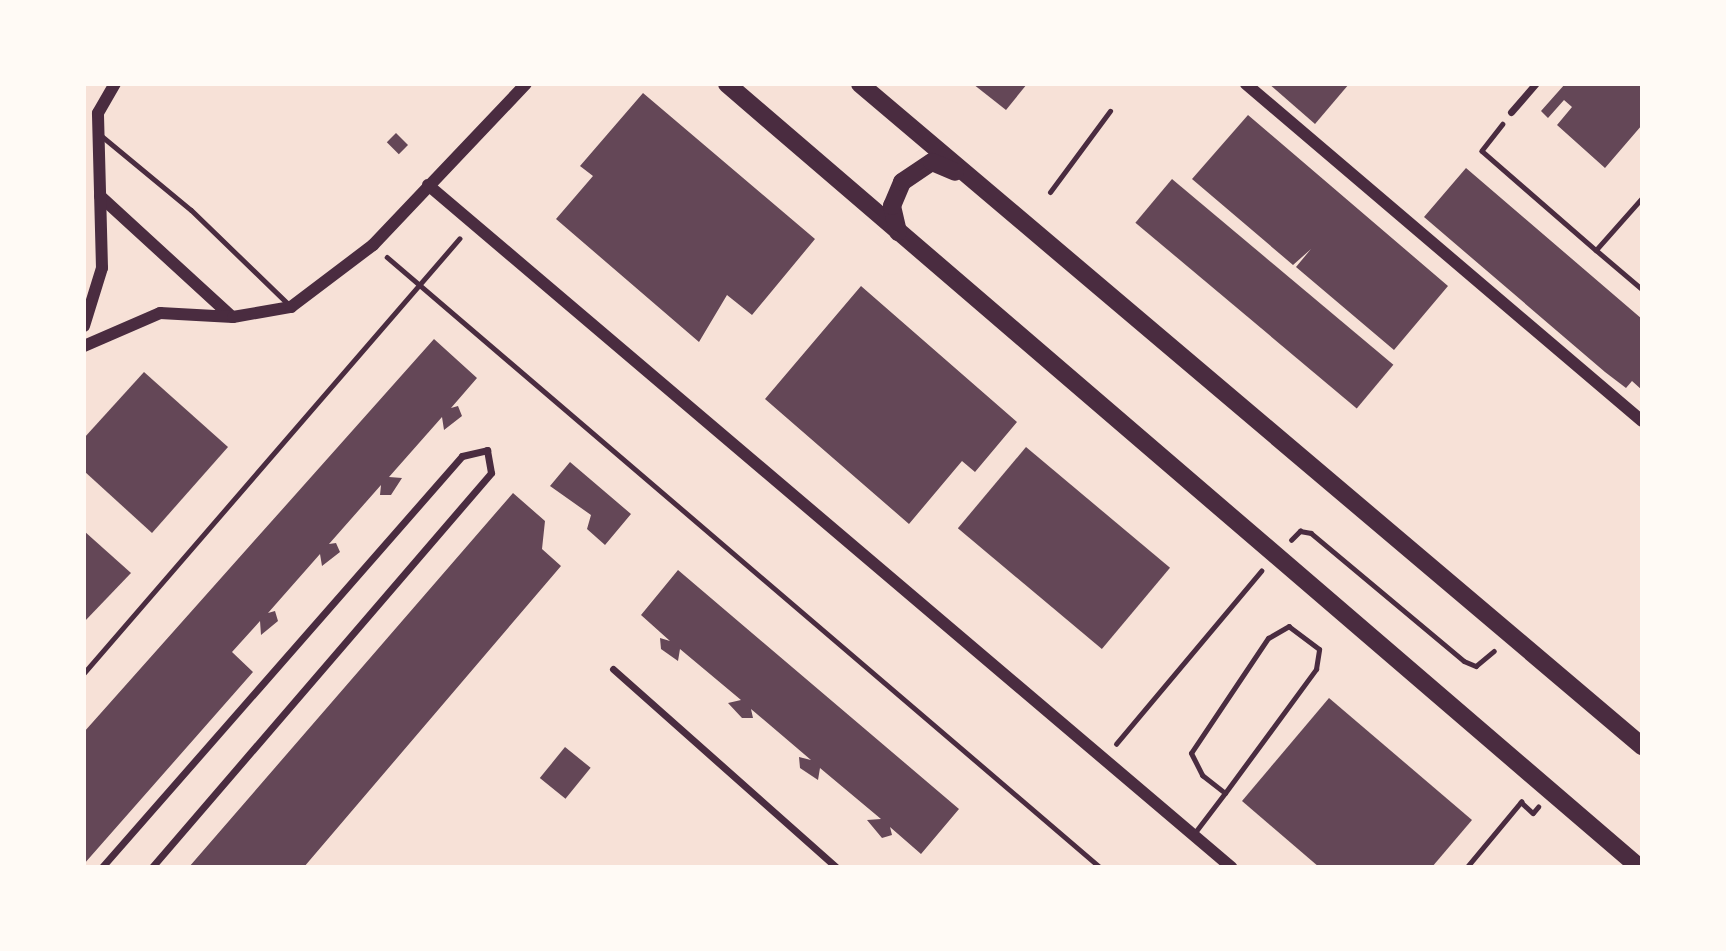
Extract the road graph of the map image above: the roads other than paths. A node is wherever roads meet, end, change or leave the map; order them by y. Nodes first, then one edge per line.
1 (115, 84) edge
2 (526, 84) edge
3 (727, 84) edge
4 (860, 84) edge
5 (1246, 84) edge
6 (1535, 84) edge
7 (1111, 111) dead end
8 (1511, 112) road end
9 (96, 131) junction
10 (428, 185) junction
11 (1050, 192) dead end
12 (100, 196) junction
13 (1013, 212) junction
14 (898, 232) junction
15 (291, 307) junction
16 (233, 317) junction
17 (84, 326) edge
18 (84, 346) edge
19 (1642, 421) edge
20 (613, 668) dead end
21 (1642, 746) edge
22 (1224, 793) junction
23 (1193, 835) junction
24 (102, 867) edge
25 (152, 867) edge
26 (836, 867) edge
27 (1231, 867) edge
28 (1639, 867) edge

1 - 9 street
2 - 10 street
3 - 14 main road
4 - 13 main road
5 - 19 street
6 - 8 street
7 - 11 lane
9 - 12 street
9 - 15 lane
10 - 15 street
10 - 23 street
12 - 16 street
12 - 17 street
13 - 14 main road
13 - 21 main road
14 - 28 main road
15 - 16 street
16 - 18 street
20 - 26 street
22 - 22 lane
22 - 23 lane
23 - 27 street
24 - 25 street

